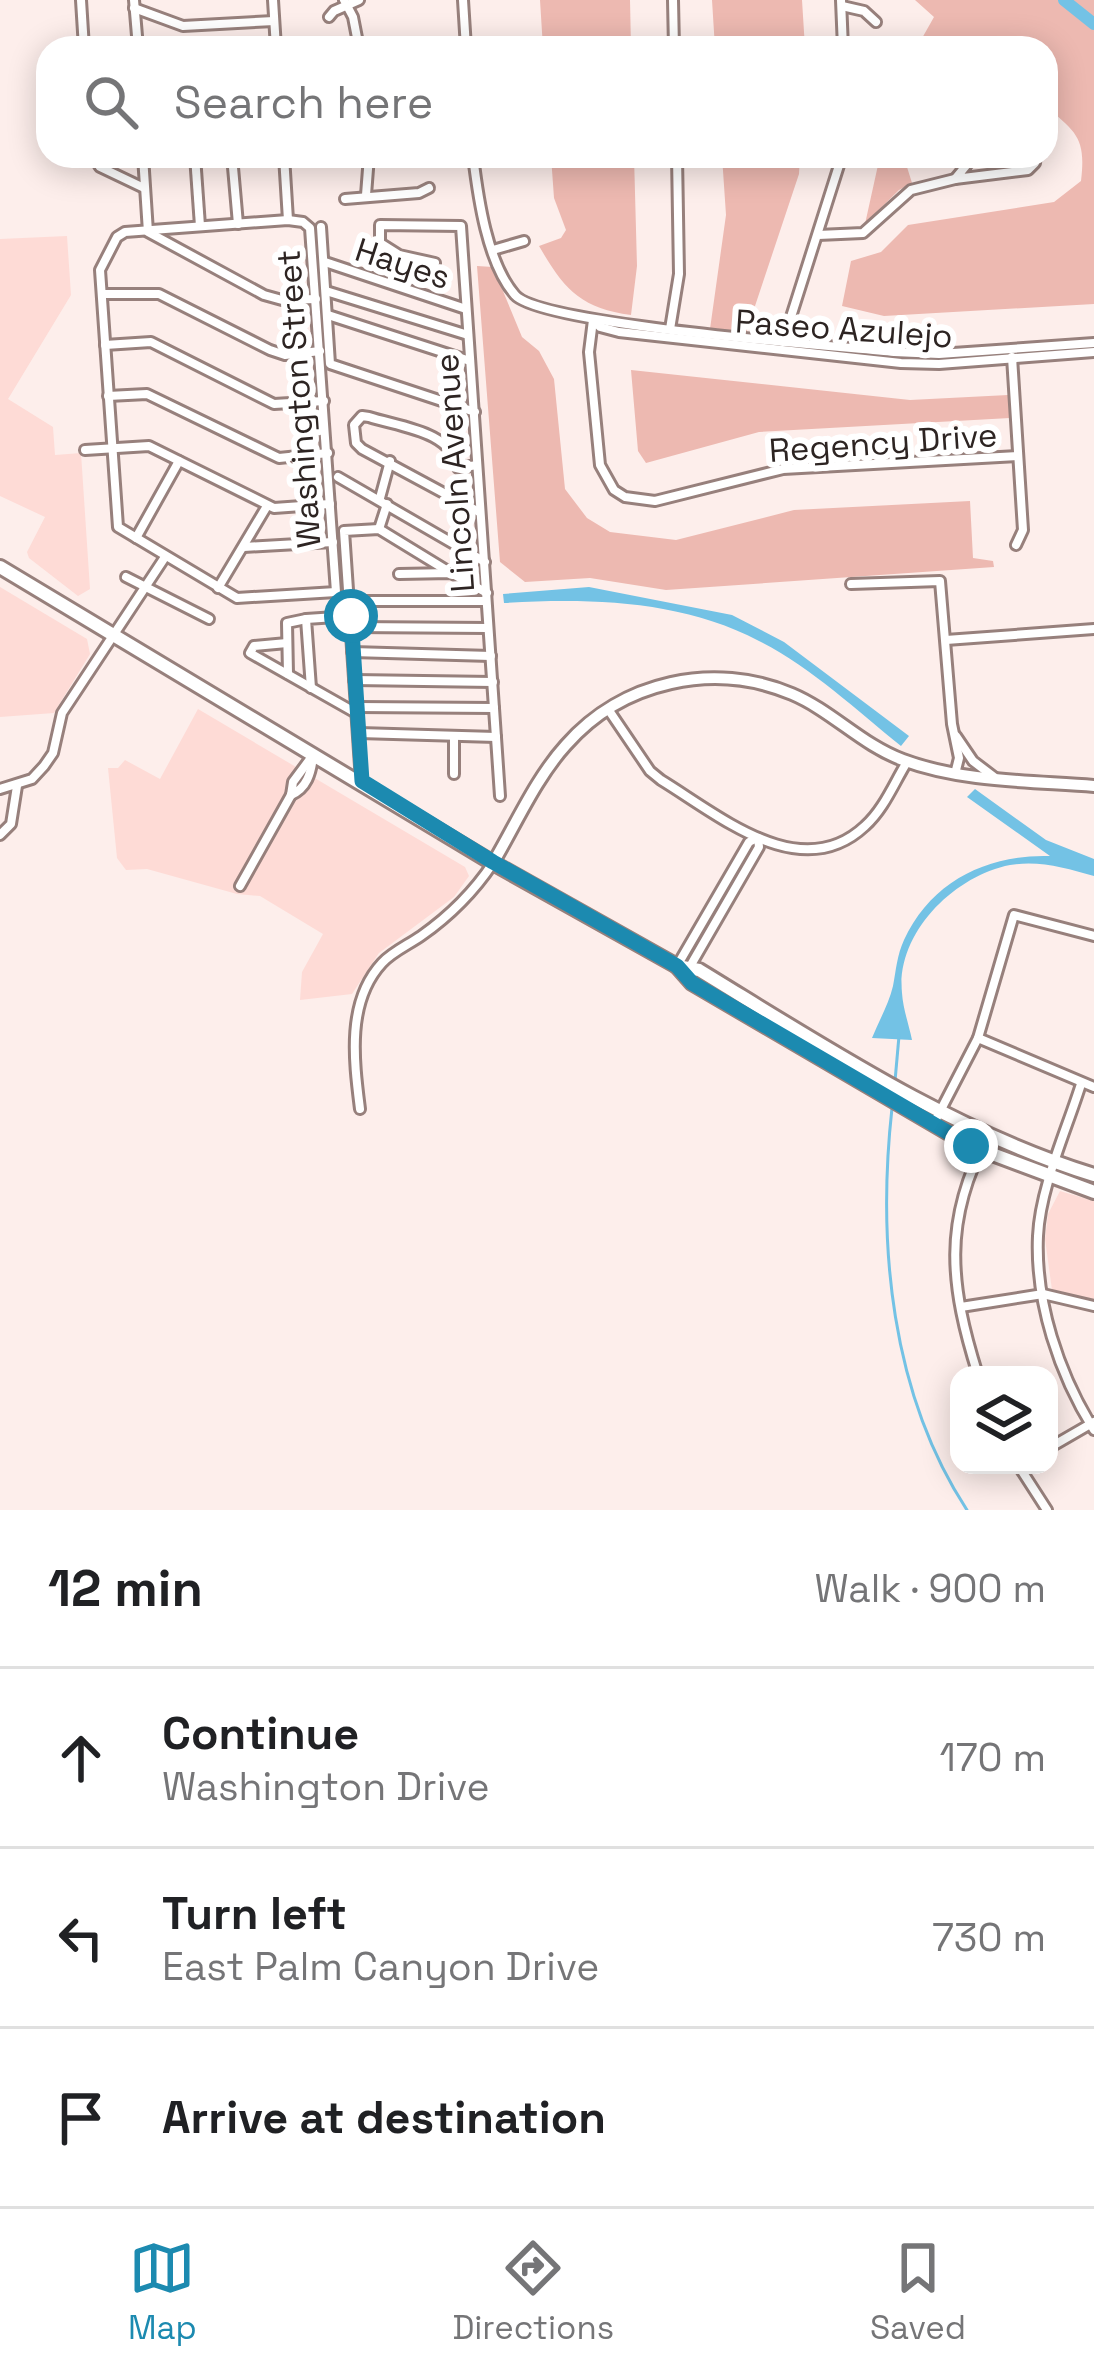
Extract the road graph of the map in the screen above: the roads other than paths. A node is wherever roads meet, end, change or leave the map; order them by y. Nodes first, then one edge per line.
1 (81, 0) edge
2 (273, 0) edge
3 (359, 0) edge
4 (463, 0) edge
5 (673, 0) edge
6 (345, 3) edge
7 (842, 3) edge
8 (134, 4) edge
9 (329, 17) dead end
10 (274, 21) junction
11 (876, 22) dead end
12 (83, 36) edge
13 (137, 36) edge
14 (275, 36) edge
15 (357, 36) edge
16 (465, 36) edge
17 (674, 36) edge
18 (843, 36) edge
19 (102, 168) edge
20 (144, 168) edge
21 (196, 168) edge
22 (233, 168) edge
23 (285, 168) edge
24 (368, 168) edge
25 (474, 168) edge
26 (677, 168) edge
27 (838, 168) edge
28 (964, 168) edge
29 (1030, 168) edge
30 (955, 179) junction
31 (146, 188) junction
32 (429, 188) dead end
33 (365, 196) junction
34 (345, 199) dead end
35 (288, 220) junction
36 (238, 224) junction
37 (200, 227) junction
38 (321, 227) dead end
39 (148, 232) junction
40 (818, 235) junction
41 (524, 241) dead end
42 (494, 250) junction
43 (325, 262) junction
44 (435, 263) dead end
45 (326, 291) junction
46 (101, 294) junction
47 (316, 298) junction
48 (466, 309) junction
49 (328, 315) junction
50 (593, 320) junction
51 (670, 333) junction
52 (468, 335) junction
53 (105, 345) junction
54 (782, 345) junction
55 (1094, 347) edge
56 (320, 351) junction
57 (1012, 354) junction
58 (470, 361) junction
59 (108, 396) junction
60 (324, 401) junction
61 (475, 412) junction
62 (111, 446) junction
63 (86, 449) dead end
64 (328, 453) junction
65 (1018, 457) junction
66 (179, 461) junction
67 (390, 461) junction
68 (478, 465) junction
69 (338, 477) dead end
70 (383, 501) junction
71 (330, 504) junction
72 (267, 506) junction
73 (481, 513) junction
74 (379, 529) junction
75 (135, 539) junction
76 (333, 542) junction
77 (1016, 544) dead end
78 (243, 547) junction
79 (165, 557) junction
80 (485, 562) junction
81 (0, 567) edge
82 (452, 573) junction
83 (399, 574) dead end
84 (126, 577) dead end
85 (851, 584) dead end
86 (146, 588) junction
87 (218, 588) junction
88 (487, 597) junction
89 (350, 601) junction
90 (208, 619) dead end
91 (306, 620) junction
92 (351, 622) junction
93 (489, 628) junction
94 (1094, 629) edge
95 (116, 636) junction
96 (946, 640) junction
97 (287, 644) junction
98 (352, 652) junction
99 (490, 656) junction
100 (289, 676) junction
101 (354, 680) junction
102 (493, 682) junction
103 (311, 690) junction
104 (494, 708) junction
105 (608, 709) junction
106 (357, 711) junction
107 (952, 730) junction
108 (359, 733) junction
109 (454, 736) junction
110 (496, 737) junction
111 (314, 754) junction
112 (907, 762) junction
113 (454, 774) dead end
114 (955, 774) junction
115 (994, 777) junction
116 (362, 781) junction
117 (17, 785) junction
118 (1094, 786) edge
119 (0, 789) edge
120 (500, 796) dead end
121 (0, 835) edge
122 (758, 838) junction
123 (493, 862) junction
124 (240, 886) dead end
125 (1094, 935) edge
126 (684, 970) junction
127 (978, 1038) junction
128 (1081, 1084) junction
129 (1094, 1087) edge
130 (360, 1109) dead end
131 (936, 1118) junction
132 (984, 1143) junction
133 (1054, 1170) junction
134 (1094, 1175) edge
135 (1094, 1192) edge
136 (1043, 1294) junction
137 (1094, 1306) edge
138 (961, 1307) junction
139 (976, 1366) edge
140 (1093, 1426) edge
141 (1058, 1444) edge
142 (1024, 1474) edge
143 (1047, 1510) edge

1 - 12 street
2 - 10 street
3 - 6 street
4 - 16 street
5 - 17 street
6 - 9 street
6 - 15 street
7 - 11 street
7 - 18 street
8 - 10 street
8 - 13 street
10 - 14 street
19 - 31 street
20 - 31 street
21 - 37 street
22 - 36 street
23 - 35 street
24 - 33 street
25 - 42 street
26 - 51 street
27 - 40 street
28 - 30 street
29 - 30 street
30 - 40 street
31 - 39 street
32 - 33 street
33 - 34 street
35 - 36 street
35 - 47 street, Washington Street
36 - 37 street
37 - 39 street
38 - 43 street
39 - 46 street
39 - 47 street
40 - 54 street
41 - 42 street
42 - 50 street, Paseo Azulejo
43 - 45 street
43 - 48 street, Hayes
44 - 48 street, Lincoln Avenue
45 - 49 street
45 - 52 street
46 - 53 street
46 - 56 street
47 - 56 street, Washington Street
48 - 52 street, Lincoln Avenue
49 - 58 street
49 - 61 street
50 - 51 street, Paseo Azulejo
50 - 65 street, Regency Drive
51 - 54 street, Paseo Azulejo
52 - 58 street, Lincoln Avenue
53 - 59 street
53 - 60 street
54 - 57 street, Paseo Azulejo
55 - 57 street, Paseo Azulejo
56 - 60 street, Washington Street
57 - 65 street
58 - 61 street, Lincoln Avenue
59 - 62 street
59 - 64 street
60 - 64 street, Washington Street
61 - 68 street, Lincoln Avenue
62 - 63 street
62 - 66 street
62 - 75 street
64 - 71 street, Washington Street
65 - 77 street
66 - 72 street
66 - 75 street
67 - 68 street
67 - 70 street
67 - 73 street
68 - 73 street, Lincoln Avenue
69 - 70 street
70 - 74 street
70 - 80 street
71 - 72 street
71 - 76 street, Washington Street
72 - 78 street
73 - 80 street, Lincoln Avenue
74 - 82 street
74 - 89 street
75 - 79 street
76 - 78 street
76 - 87 street, Washington Street
78 - 87 street
79 - 86 street
79 - 87 street
80 - 88 street, Lincoln Avenue
81 - 95 main road
82 - 83 street
82 - 88 street
84 - 86 street
85 - 96 street
86 - 90 street
86 - 95 street
88 - 89 street
88 - 93 street, Lincoln Avenue
89 - 92 street
91 - 92 street
91 - 97 street
91 - 103 street
92 - 93 street
92 - 98 street
93 - 99 street, Lincoln Avenue
94 - 96 street
95 - 111 main road
95 - 117 street
96 - 107 street
97 - 100 street
97 - 100 street
98 - 99 street
98 - 101 street
99 - 102 street, Lincoln Avenue
100 - 103 street
101 - 102 street
101 - 106 street
102 - 104 street, Lincoln Avenue
103 - 106 street
104 - 106 street
104 - 110 street, Lincoln Avenue
105 - 112 main road
105 - 122 street
105 - 123 main road
106 - 108 street
107 - 114 street
107 - 115 street
108 - 109 street
108 - 116 street
109 - 110 street
109 - 113 street
110 - 120 street, Lincoln Avenue
111 - 116 main road
111 - 124 street
112 - 114 main road
112 - 122 street
114 - 115 main road
115 - 118 main road
116 - 123 main road
117 - 119 street
117 - 121 street
122 - 126 street
123 - 126 main road
123 - 130 street
125 - 127 street
126 - 131 main road
126 - 131 main road
127 - 128 street
127 - 131 street
128 - 129 street
128 - 133 street
131 - 132 main road
132 - 133 main road
132 - 138 street
133 - 134 main road
133 - 135 main road
133 - 136 street
136 - 137 street
136 - 138 street
136 - 140 street
138 - 139 street
140 - 141 street
142 - 143 street

